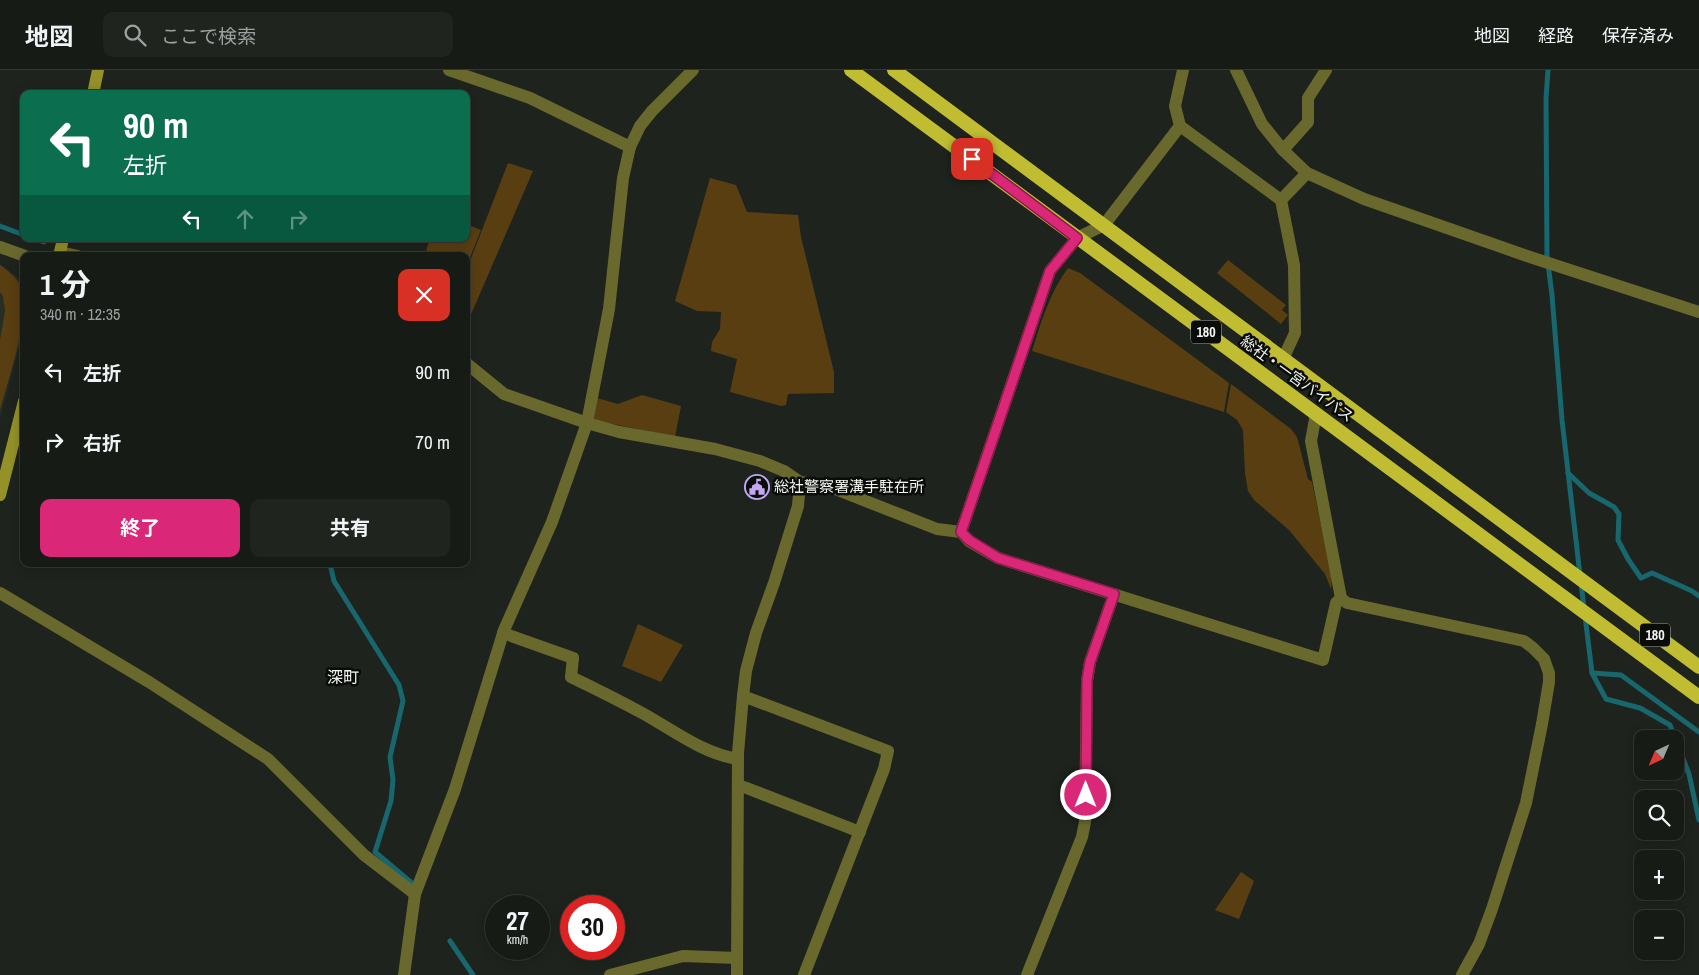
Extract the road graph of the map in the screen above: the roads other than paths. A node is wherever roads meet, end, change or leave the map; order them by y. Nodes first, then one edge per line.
1 (98, 70) edge
2 (449, 70) edge
3 (693, 70) edge
4 (851, 70) edge
5 (894, 70) edge
6 (1183, 70) edge
7 (1236, 70) edge
8 (1326, 70) edge
9 (94, 90) edge
10 (1180, 126) junction
11 (630, 147) junction
12 (1283, 150) junction
13 (1307, 173) junction
14 (1280, 200) junction
15 (1104, 225) junction
16 (1077, 238) junction
17 (0, 247) edge
18 (20, 254) edge
19 (1699, 312) edge
20 (1283, 359) junction
21 (470, 366) edge
22 (1313, 382) junction
23 (1300, 401) junction
24 (1316, 414) junction
25 (20, 416) edge
26 (586, 423) junction
27 (800, 482) junction
28 (0, 495) edge
29 (961, 532) junction
30 (0, 593) edge
31 (1114, 594) junction
32 (1341, 598) junction
33 (503, 633) junction
34 (1699, 667) edge
35 (743, 696) junction
36 (1699, 697) edge
37 (738, 759) junction
38 (739, 787) junction
39 (860, 832) junction
40 (415, 894) junction
41 (737, 958) junction
42 (404, 975) edge
43 (610, 975) edge
44 (737, 975) edge
45 (804, 975) edge
46 (1027, 975) edge
47 (1462, 975) edge

1 - 9 main road
2 - 11 street
3 - 11 street
4 - 16 highway, 総社・一宮バイパス / 180
5 - 15 highway, 総社・一宮バイパス / 180
6 - 10 street
7 - 12 street
8 - 12 street
10 - 14 street
10 - 15 street
11 - 26 street
12 - 13 street
13 - 14 street
13 - 19 street
14 - 20 street
15 - 16 street
15 - 20 highway, 総社・一宮バイパス / 180
16 - 23 highway, 総社・一宮バイパス / 180
16 - 29 street
17 - 18 street
20 - 22 highway, 総社・一宮バイパス / 180
21 - 26 street
22 - 23 highway
22 - 34 highway, 総社・一宮バイパス / 180
23 - 24 highway, 総社・一宮バイパス / 180
24 - 32 street
24 - 36 highway, 総社・一宮バイパス / 180
25 - 28 main road
26 - 27 street
26 - 33 street
27 - 29 street
27 - 35 street
29 - 31 street
30 - 40 street
31 - 32 street
31 - 46 street
32 - 47 street
33 - 37 street
33 - 40 street
35 - 37 street
35 - 39 street
37 - 38 street
38 - 39 street
38 - 41 street
39 - 45 street
40 - 42 street
41 - 43 street
41 - 44 street

